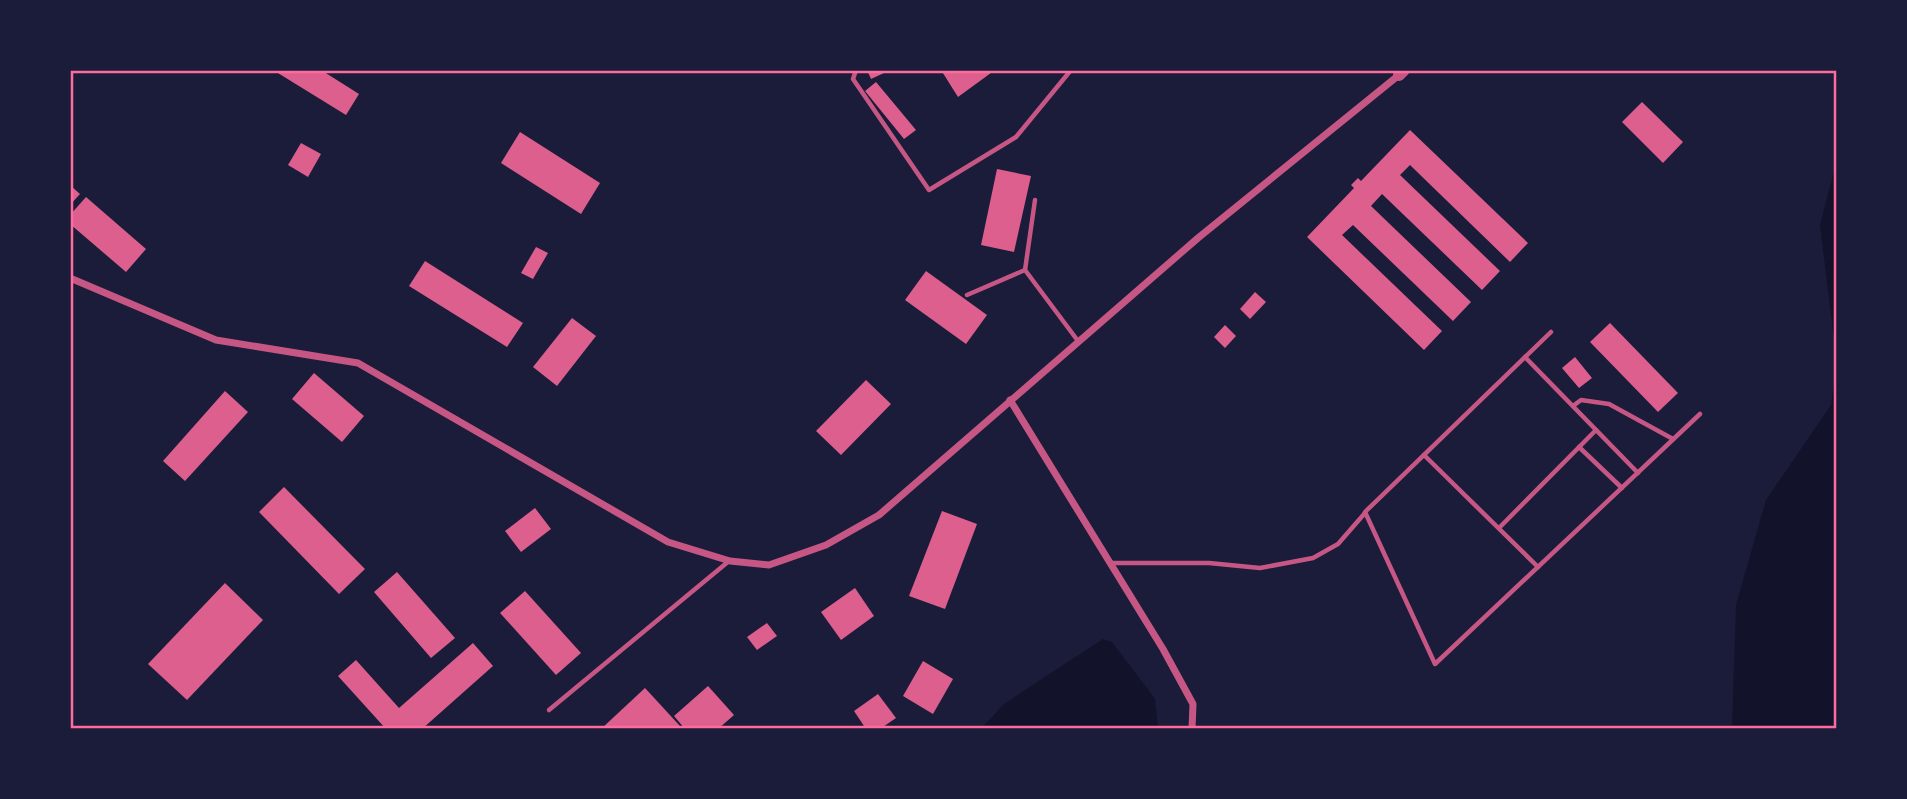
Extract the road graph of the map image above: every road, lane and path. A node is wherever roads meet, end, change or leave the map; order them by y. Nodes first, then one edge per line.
1 (856, 70) edge
2 (1071, 70) edge
3 (1401, 72) edge
4 (1035, 200) dead end
5 (1025, 270) junction
6 (70, 278) edge
7 (967, 295) dead end
8 (1551, 332) dead end
9 (1079, 342) junction
10 (1525, 357) junction
11 (1010, 400) junction
12 (1573, 406) junction
13 (1700, 414) dead end
14 (1596, 430) junction
15 (1673, 439) junction
16 (1579, 447) junction
17 (1424, 455) junction
18 (1638, 473) junction
19 (1622, 488) junction
20 (1365, 512) junction
21 (1499, 528) junction
22 (730, 561) junction
23 (1109, 562) junction
24 (1538, 567) junction
25 (549, 710) dead end
26 (1192, 729) edge

1 - 2 lane
3 - 9 street
4 - 5 lane
5 - 7 lane
5 - 9 lane
6 - 22 street
8 - 10 lane
9 - 11 street
10 - 12 lane
10 - 17 lane
11 - 22 street
11 - 23 street
12 - 14 lane
12 - 15 lane
13 - 15 lane
14 - 16 lane
14 - 18 lane
15 - 18 lane
16 - 19 lane
16 - 21 lane
17 - 20 lane
17 - 21 lane
18 - 19 lane
19 - 24 lane
20 - 23 lane
20 - 24 lane
21 - 24 lane
22 - 25 lane
23 - 26 street

